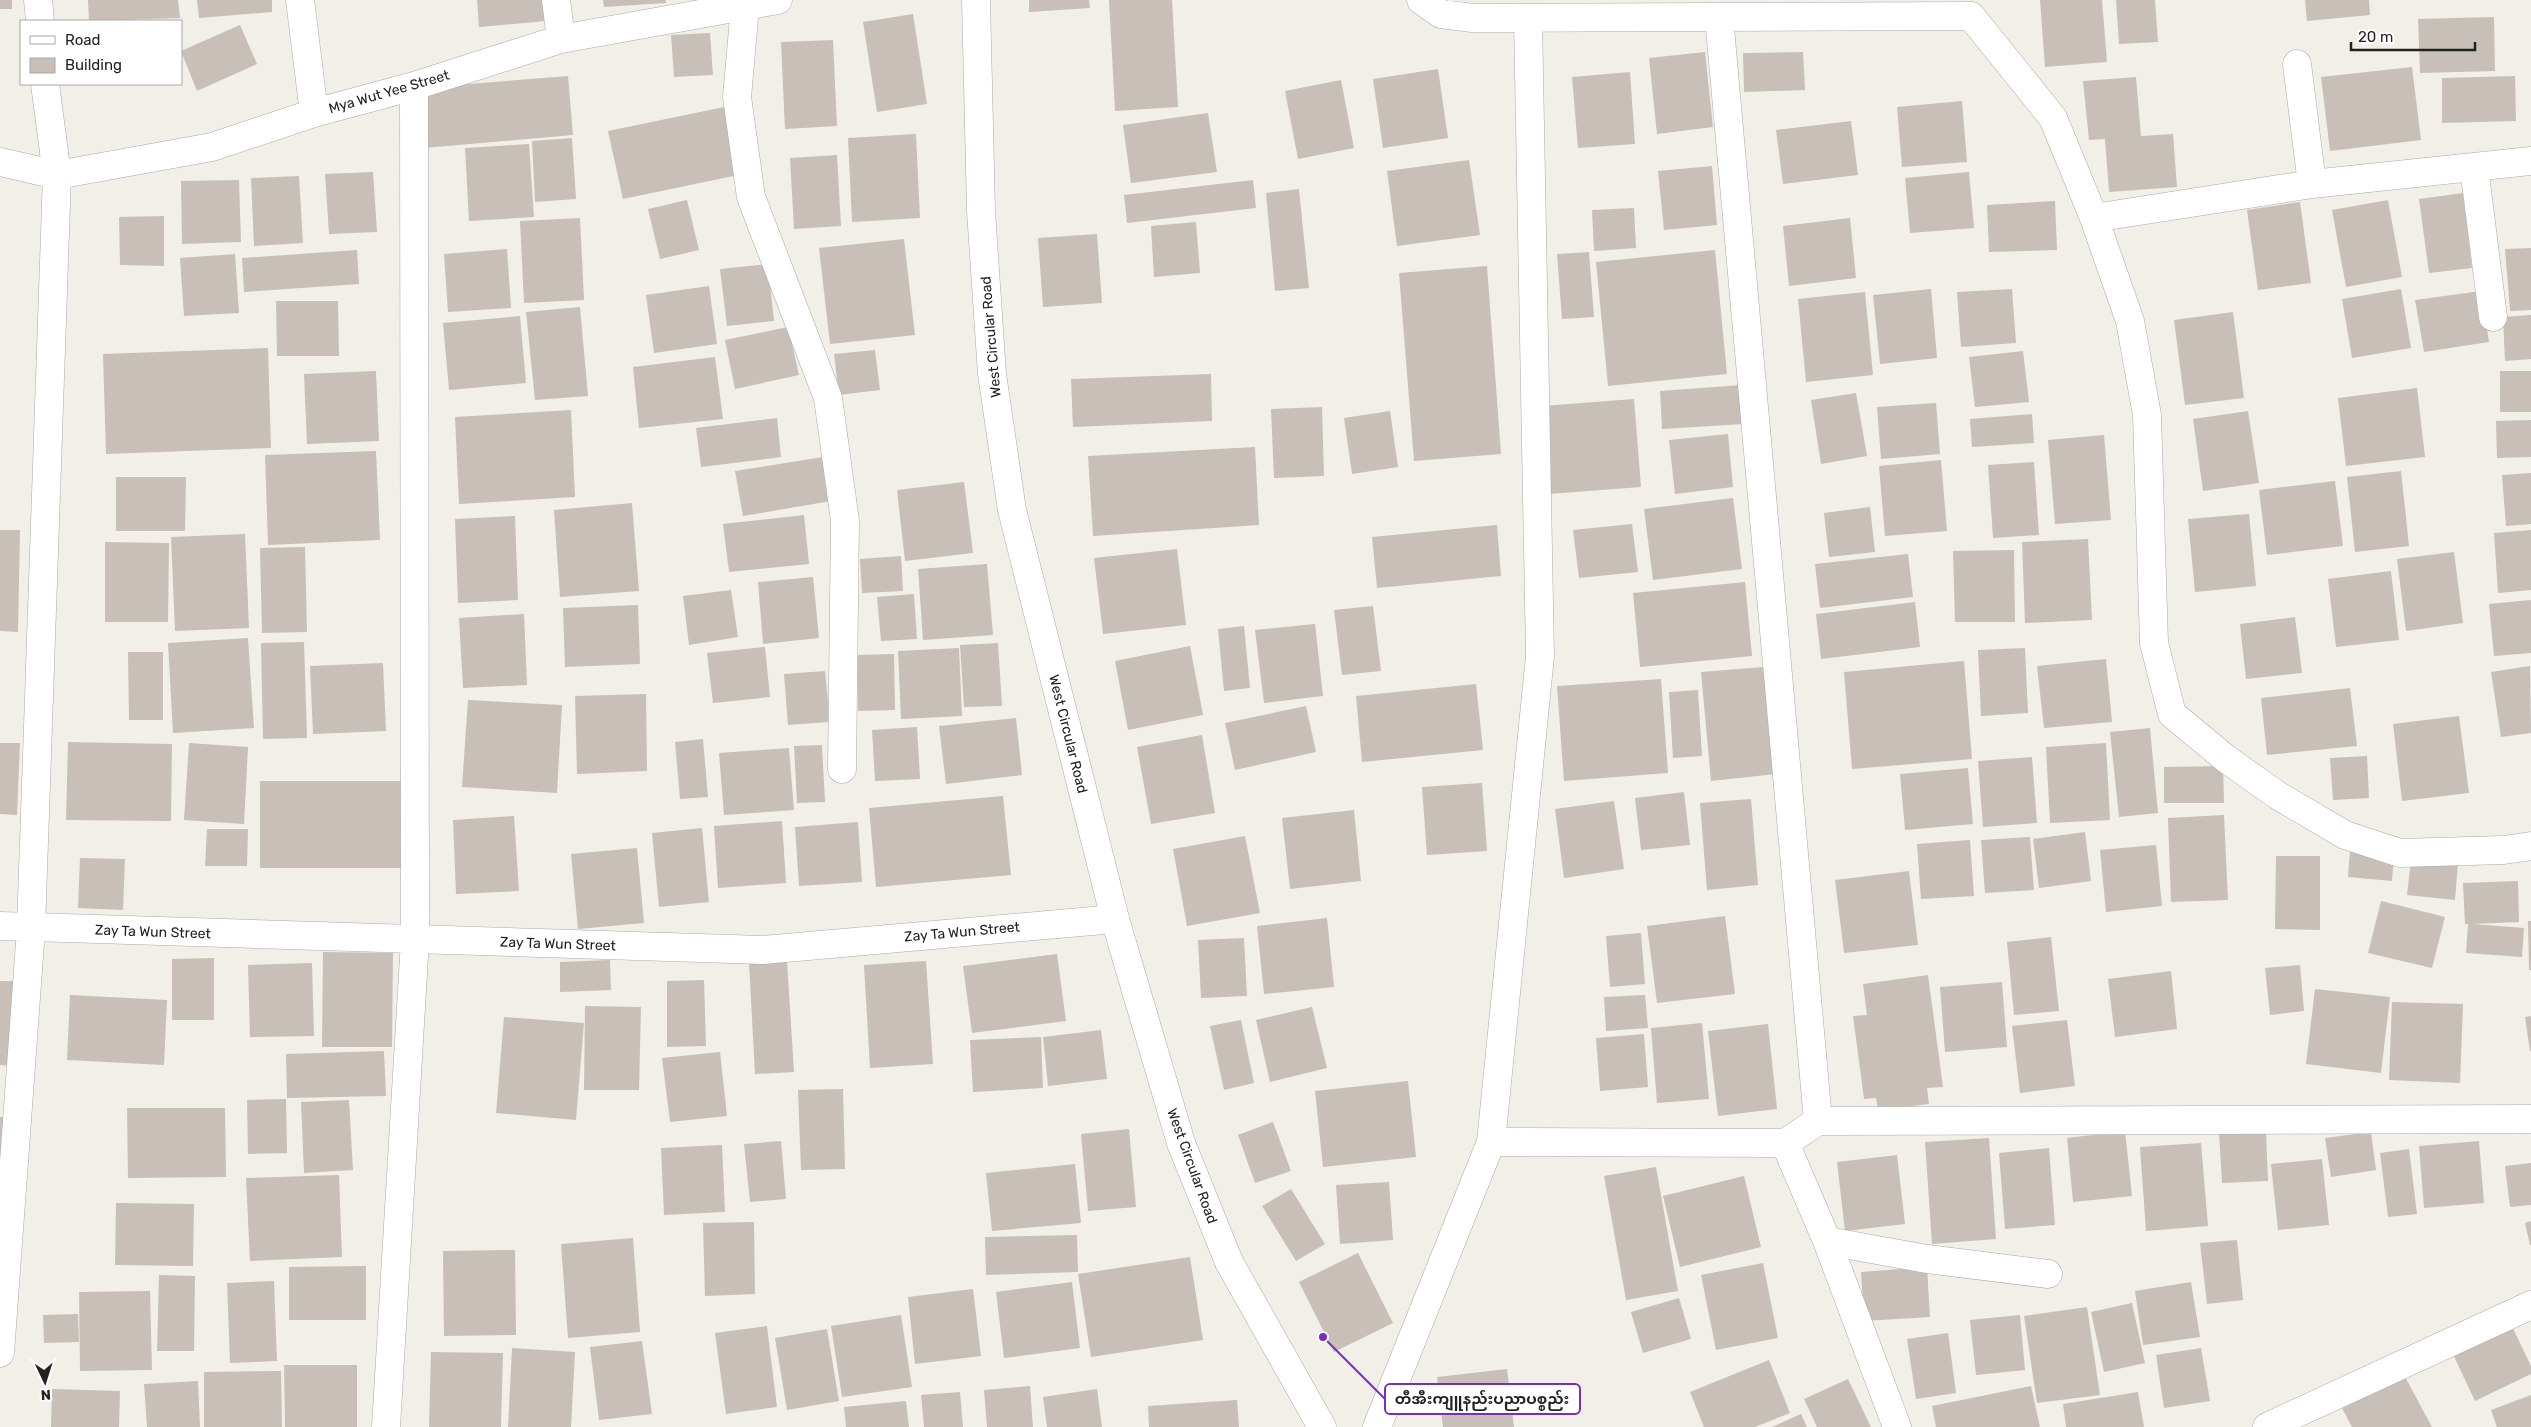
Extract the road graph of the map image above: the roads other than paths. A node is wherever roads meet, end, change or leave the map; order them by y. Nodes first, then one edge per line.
1 (38, 0) edge
2 (300, 0) edge
3 (556, 0) edge
4 (778, 0) edge
5 (976, 0) edge
6 (1421, 0) edge
7 (745, 7) junction
8 (1973, 8) edge
9 (1719, 17) junction
10 (1528, 19) junction
11 (40, 20) edge
12 (561, 39) junction
13 (2297, 64) dead end
14 (45, 85) edge
15 (414, 86) junction
16 (314, 113) junction
17 (0, 162) edge
18 (2531, 162) edge
19 (2474, 167) junction
20 (57, 175) junction
21 (2312, 184) junction
22 (2094, 218) junction
23 (2493, 317) dead end
24 (842, 769) dead end
25 (2531, 846) edge
26 (1115, 919) junction
27 (0, 926) edge
28 (32, 929) junction
29 (415, 940) junction
30 (2531, 1119) edge
31 (1818, 1121) junction
32 (1491, 1142) junction
33 (1785, 1143) junction
34 (1827, 1240) junction
35 (2048, 1274) dead end
36 (2531, 1305) edge
37 (0, 1353) edge
38 (386, 1427) edge
39 (1322, 1427) edge
40 (1377, 1427) edge
41 (1897, 1427) edge
42 (2268, 1427) edge

1 - 11 street
2 - 16 street
3 - 12 street
4 - 7 street, Mya Wut Yee Street
5 - 26 street, West Circular Road
6 - 10 street
7 - 12 street, Mya Wut Yee Street
7 - 24 street
8 - 9 street
8 - 22 street
9 - 10 street
9 - 31 street
10 - 32 street
12 - 15 street, Mya Wut Yee Street
13 - 21 street
14 - 20 street
15 - 16 street, Mya Wut Yee Street
15 - 29 street
16 - 20 street, Mya Wut Yee Street
17 - 20 street, Mya Wut Yee Street
18 - 19 street
19 - 21 street
19 - 23 street
20 - 28 street
21 - 22 street
22 - 25 street
26 - 29 street, Zay Ta Wun Street
26 - 39 street, West Circular Road
27 - 28 street, Zay Ta Wun Street
28 - 29 street, Zay Ta Wun Street
28 - 37 street
29 - 38 street
30 - 31 street
31 - 33 street
32 - 33 street
32 - 40 street
33 - 34 street
34 - 35 street
34 - 41 street
36 - 42 street

